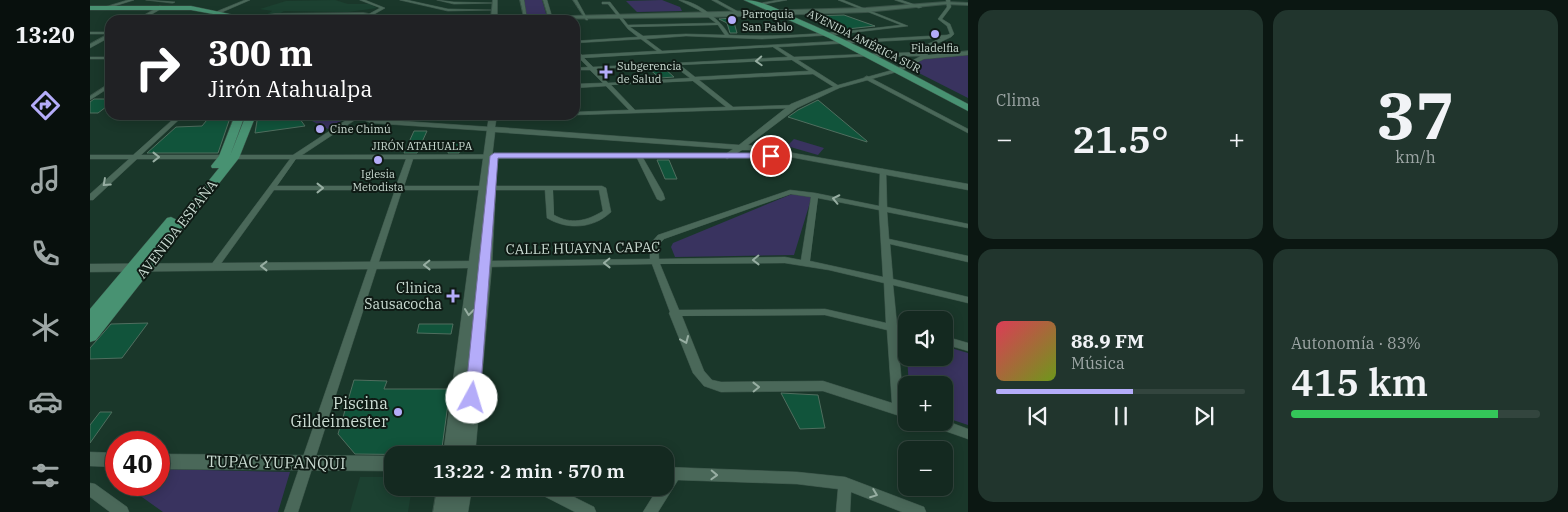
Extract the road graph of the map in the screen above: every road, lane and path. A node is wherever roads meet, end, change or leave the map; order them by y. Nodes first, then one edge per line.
1 (132, 0) edge
2 (148, 0) edge
3 (185, 0) edge
4 (239, 0) edge
5 (247, 0) edge
6 (362, 0) edge
7 (377, 0) edge
8 (402, 0) edge
9 (439, 0) edge
10 (522, 0) edge
11 (544, 0) edge
12 (575, 0) edge
13 (681, 0) edge
14 (714, 0) edge
15 (747, 0) edge
16 (785, 0) edge
17 (840, 0) edge
18 (897, 0) edge
19 (176, 1) edge
20 (488, 1) edge
21 (495, 1) edge
22 (602, 1) edge
23 (369, 2) junction
24 (760, 3) edge
25 (949, 3) edge
26 (968, 4) edge
27 (918, 6) junction
28 (104, 8) junction
29 (161, 8) junction
30 (190, 8) junction
31 (90, 9) edge
32 (488, 10) junction
33 (868, 11) junction
34 (216, 14) junction
35 (786, 14) junction
36 (148, 15) edge
37 (220, 15) edge
38 (222, 15) edge
39 (279, 15) edge
40 (370, 15) joint
41 (490, 15) edge
42 (493, 15) edge
43 (525, 15) edge
44 (550, 15) edge
45 (743, 15) junction
46 (709, 16) junction
47 (619, 17) junction
48 (580, 18) edge
49 (586, 18) junction
50 (718, 24) junction
51 (628, 26) junction
52 (906, 26) joint
53 (90, 33) edge
54 (105, 34) edge
55 (828, 34) junction
56 (727, 36) junction
57 (950, 36) junction
58 (105, 37) edge
59 (641, 37) junction
60 (762, 38) junction
61 (580, 42) edge
62 (844, 42) junction
63 (90, 46) edge
64 (774, 46) junction
65 (661, 52) junction
66 (968, 52) edge
67 (872, 55) junction
68 (920, 55) junction
69 (582, 57) joint
70 (90, 58) edge
71 (105, 58) edge
72 (794, 59) junction
73 (676, 64) junction
74 (593, 68) junction
75 (580, 69) edge
76 (900, 69) junction
77 (814, 72) junction
78 (867, 78) junction
79 (695, 79) junction
80 (606, 84) junction
81 (580, 86) edge
82 (838, 86) junction
83 (105, 88) edge
84 (90, 92) edge
85 (98, 92) junction
86 (105, 92) edge
87 (90, 98) edge
88 (968, 103) edge
89 (794, 106) junction
90 (730, 107) junction
91 (968, 108) edge
92 (633, 111) junction
93 (580, 114) edge
94 (175, 120) edge
95 (239, 120) edge
96 (248, 120) edge
97 (351, 120) edge
98 (394, 120) edge
99 (495, 120) edge
100 (494, 129) junction
101 (968, 131) edge
102 (738, 148) junction
103 (229, 156) junction
104 (295, 156) junction
105 (410, 156) junction
106 (491, 156) junction
107 (639, 156) junction
108 (727, 156) junction
109 (771, 156) junction
110 (90, 157) edge
111 (135, 157) junction
112 (883, 174) junction
113 (968, 187) edge
114 (271, 188) junction
115 (549, 188) junction
116 (399, 189) junction
117 (487, 189) junction
118 (968, 192) edge
119 (815, 195) junction
120 (90, 198) edge
121 (661, 199) dead end
122 (884, 209) junction
123 (968, 226) edge
124 (886, 241) junction
125 (968, 259) edge
126 (656, 262) junction
127 (805, 262) junction
128 (481, 264) junction
129 (374, 265) junction
130 (140, 267) junction
131 (214, 267) junction
132 (90, 268) edge
133 (890, 282) junction
134 (968, 300) edge
135 (674, 312) junction
136 (90, 319) edge
137 (893, 327) junction
138 (898, 329) edge
139 (90, 336) edge
140 (953, 343) edge
141 (968, 347) edge
142 (898, 376) edge
143 (898, 410) edge
144 (953, 429) edge
145 (968, 434) edge
146 (452, 446) edge
147 (468, 446) edge
148 (90, 460) edge
149 (105, 460) edge
150 (170, 461) edge
151 (307, 463) junction
152 (384, 464) edge
153 (674, 473) edge
154 (845, 483) junction
155 (93, 494) edge
156 (445, 496) edge
157 (462, 496) edge
158 (558, 496) edge
159 (658, 496) edge
160 (122, 512) edge
161 (291, 512) edge
162 (442, 512) edge
163 (459, 512) edge
164 (589, 512) edge
165 (650, 512) edge
166 (843, 512) edge
167 (919, 512) edge

1 - 28 street
2 - 19 street
3 - 30 main road
4 - 5 street
5 - 34 street
6 - 23 street
7 - 23 street
8 - 32 street
9 - 20 street
10 - 43 street
11 - 44 street
12 - 49 street
13 - 46 street
14 - 45 street
15 - 24 main road, AVENIDA AMÉRICA SUR
16 - 24 street
17 - 33 street
18 - 27 street
19 - 29 main road
20 - 21 street
20 - 32 main road
21 - 42 main road
22 - 47 street
23 - 40 street
24 - 35 main road, AVENIDA AMÉRICA SUR
25 - 26 main road
25 - 27 main road
25 - 57 street
27 - 33 main road
28 - 29 main road
28 - 31 main road
29 - 30 main road
29 - 31 main road
29 - 34 main road
29 - 36 street
30 - 34 main road
32 - 41 main road
33 - 35 main road
33 - 52 street
34 - 37 main road
34 - 38 main road
35 - 45 main road
35 - 55 main road, AVENIDA AMÉRICA SUR
39 - 40 main road
45 - 46 main road
46 - 47 main road
46 - 50 street
47 - 49 main road
47 - 51 street
48 - 49 main road
50 - 51 street
50 - 56 street
51 - 59 street
52 - 55 street
53 - 54 street
55 - 60 street
55 - 62 main road, AVENIDA AMÉRICA SUR
56 - 59 street
56 - 60 street
57 - 62 street
57 - 68 street
58 - 63 street
59 - 61 street
59 - 65 street
60 - 64 street
62 - 64 street
62 - 67 main road, AVENIDA AMÉRICA SUR
64 - 65 street
64 - 72 street
65 - 69 street
65 - 73 street
66 - 68 street
67 - 68 street
67 - 72 street
67 - 76 main road, AVENIDA AMÉRICA SUR
68 - 76 street
69 - 74 street
70 - 71 street
72 -> 73 street
72 - 77 street
73 - 74 street
73 - 79 street
74 - 75 street
74 - 80 street
76 - 78 street
76 - 88 main road, AVENIDA AMÉRICA SUR
76 - 91 main road, AVENIDA AMÉRICA SUR
77 - 79 street
77 - 82 street
78 - 82 street
78 - 101 street
79 - 80 street
79 - 90 street
80 - 81 street
80 - 92 street
82 - 89 street
83 - 85 street
84 - 85 street
85 - 86 street
85 - 87 street
89 - 90 street
89 - 102 street
90 - 92 street
92 - 93 street
94 - 111 street
95 - 103 main road, AVENIDA ESPAÑA
96 - 103 main road, AVENIDA ESPAÑA
97 - 104 street
98 - 100 street
99 - 100 street
100 - 102 street
100 - 106 street
102 - 108 street
102 - 109 street
102 - 112 street
103 - 104 street, JIRÓN ATAHUALPA
111 -> 103 street, JIRÓN ATAHUALPA
103 - 130 main road, AVENIDA ESPAÑA
104 - 105 street, JIRÓN ATAHUALPA
104 - 114 street
105 - 106 street, JIRÓN ATAHUALPA
105 - 116 street
106 - 107 street, JIRÓN ATAHUALPA
106 - 117 street
107 - 108 street, JIRÓN ATAHUALPA
107 - 121 street
108 - 109 street, JIRÓN ATAHUALPA
109 - 112 street
110 - 111 street, JIRÓN ATAHUALPA
111 -> 120 street
112 - 113 street
112 - 118 street
112 - 122 street
114 -> 116 street
114 - 131 street
115 - 115 street
115 - 117 street
116 - 117 street
116 - 129 street
117 - 128 street
122 -> 119 street
119 - 126 street
119 - 127 street
122 - 123 street
122 - 124 street
124 - 125 street
124 - 133 street
127 -> 126 street, CALLE HUAYNA CAPAC
126 -> 128 street, CALLE HUAYNA CAPAC
126 - 135 street
127 - 133 street, CALLE HUAYNA CAPAC
128 -> 129 street, CALLE HUAYNA CAPAC
128 -> 146 street
128 - 147 street
129 -> 131 street, CALLE HUAYNA CAPAC
129 - 151 street
130 - 131 street, CALLE HUAYNA CAPAC
130 - 132 street, CALLE HUAYNA CAPAC
130 - 136 main road, AVENIDA ESPAÑA
130 - 139 main road, AVENIDA ESPAÑA
133 - 134 street, CALLE HUAYNA CAPAC
133 - 137 street
135 - 137 street
135 -> 143 street
137 - 138 street
137 - 142 street
140 - 141 street
144 - 145 street
148 - 149 street
150 - 151 street, TUPAC YUPANQUI
151 - 152 street, TUPAC YUPANQUI
151 - 161 street
153 -> 154 street
154 - 166 street
154 -> 167 street
155 - 160 street
156 - 162 street
157 - 163 street
158 - 164 street
159 - 165 street

